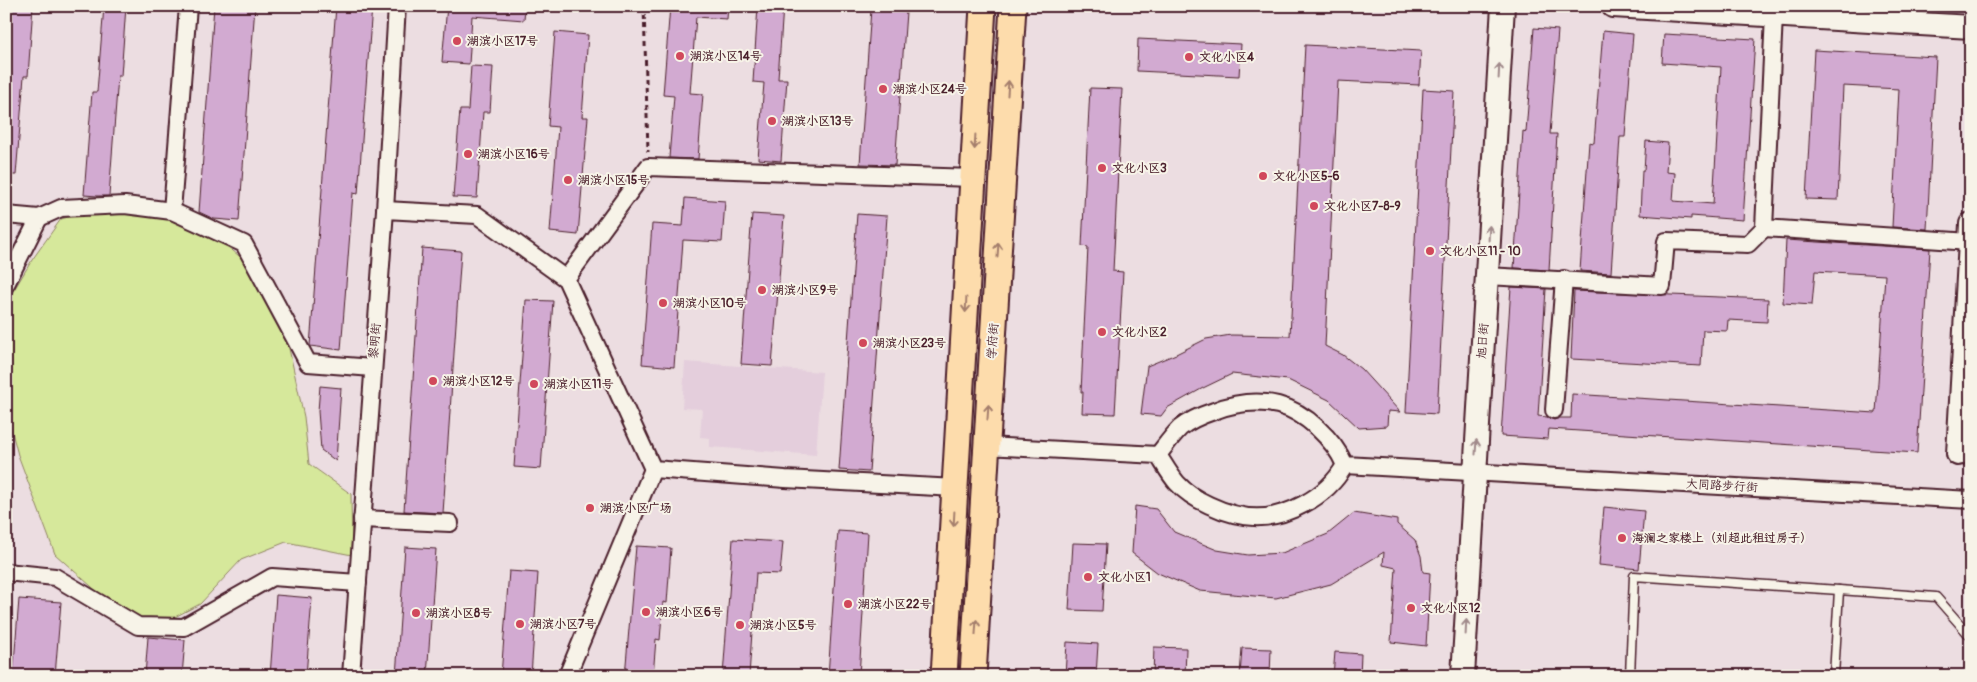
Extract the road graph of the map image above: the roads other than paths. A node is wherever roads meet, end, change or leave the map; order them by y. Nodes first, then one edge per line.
1 (188, 6) edge
2 (398, 6) edge
3 (983, 6) edge
4 (1014, 6) edge
5 (1503, 6) edge
6 (1614, 6) edge
7 (1774, 15) junction
8 (1971, 27) edge
9 (973, 178) junction
10 (172, 210) junction
11 (386, 210) junction
12 (6, 216) edge
13 (39, 218) junction
14 (1764, 228) junction
15 (1970, 233) edge
16 (1487, 276) junction
17 (566, 279) junction
18 (1564, 279) junction
19 (6, 284) edge
20 (373, 368) junction
21 (1967, 370) edge
22 (1554, 410) dead end
23 (986, 446) junction
24 (1958, 454) dead end
25 (1158, 455) junction
26 (1344, 465) junction
27 (653, 470) junction
28 (1474, 472) junction
29 (956, 488) junction
30 (1971, 500) edge
31 (362, 519) junction
32 (450, 522) dead end
33 (6, 572) edge
34 (358, 583) junction
35 (950, 590) junction
36 (1839, 590) junction
37 (978, 592) junction
38 (1971, 637) edge
39 (1630, 675) edge
40 (351, 676) edge
41 (567, 676) edge
42 (944, 676) edge
43 (973, 676) edge
44 (1463, 676) edge
45 (1647, 676) edge
46 (1834, 676) edge

1 - 10 street
2 - 11 street, 黎明街
3 -> 9 main road
23 -> 4 main road, 学府街
16 -> 5 main road, 旭日街
6 - 7 main road
7 - 8 main road
7 - 14 street
9 - 17 street
9 -> 29 main road
10 - 13 street
10 - 20 street
11 - 17 street
11 - 20 street, 黎明街
12 - 13 street
13 - 19 street
14 - 15 street
14 - 18 street
15 - 21 main road
16 - 18 street
28 -> 16 main road, 旭日街
17 - 27 street
18 - 22 street
20 - 31 street, 黎明街
21 - 24 main road
23 - 25 street
23 - 37 main road, 学府街
25 - 26 street
25 - 26 street
26 - 28 street, 大同路步行街
27 - 29 street
27 - 41 street
28 - 30 street, 大同路步行街
44 -> 28 main road, 旭日街
29 -> 35 main road
31 - 32 street
31 - 34 street, 黎明街
33 - 34 street
34 - 40 street, 黎明街
35 - 37 main road
35 - 42 main road
36 - 38 lane
36 - 39 lane
36 - 46 lane
43 -> 37 main road, 学府街
39 - 45 lane

